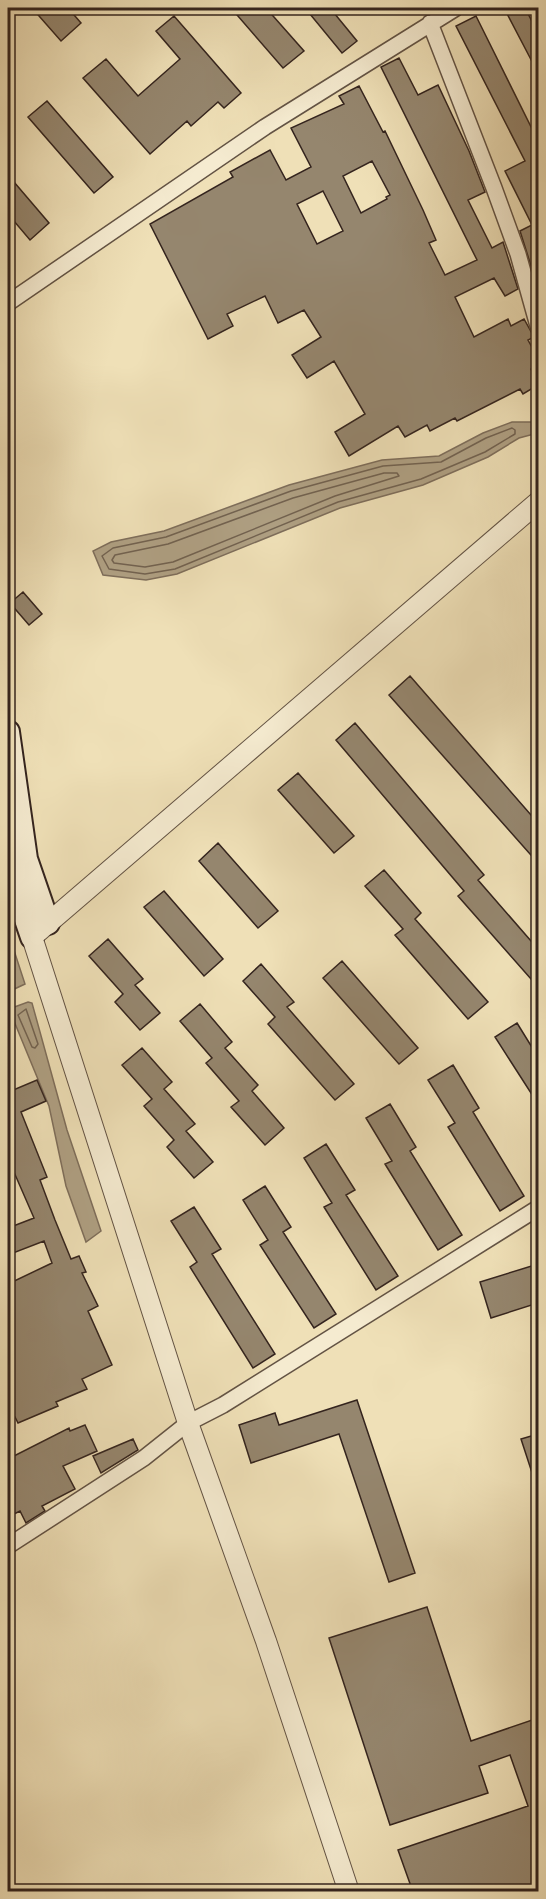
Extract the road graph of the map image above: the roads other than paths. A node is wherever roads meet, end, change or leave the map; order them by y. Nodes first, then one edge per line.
1 (456, 8) edge
2 (430, 22) junction
3 (8, 303) edge
4 (538, 326) edge
5 (538, 502) edge
6 (8, 732) edge
7 (8, 867) edge
8 (40, 930) junction
9 (538, 1208) edge
10 (188, 1423) junction
11 (8, 1546) edge
12 (349, 1892) edge

1 - 2 street
2 - 3 street
2 - 4 street
5 - 8 street
6 - 8 main road
7 - 8 main road
8 - 10 street
9 - 10 street
10 - 11 street
10 - 12 street

